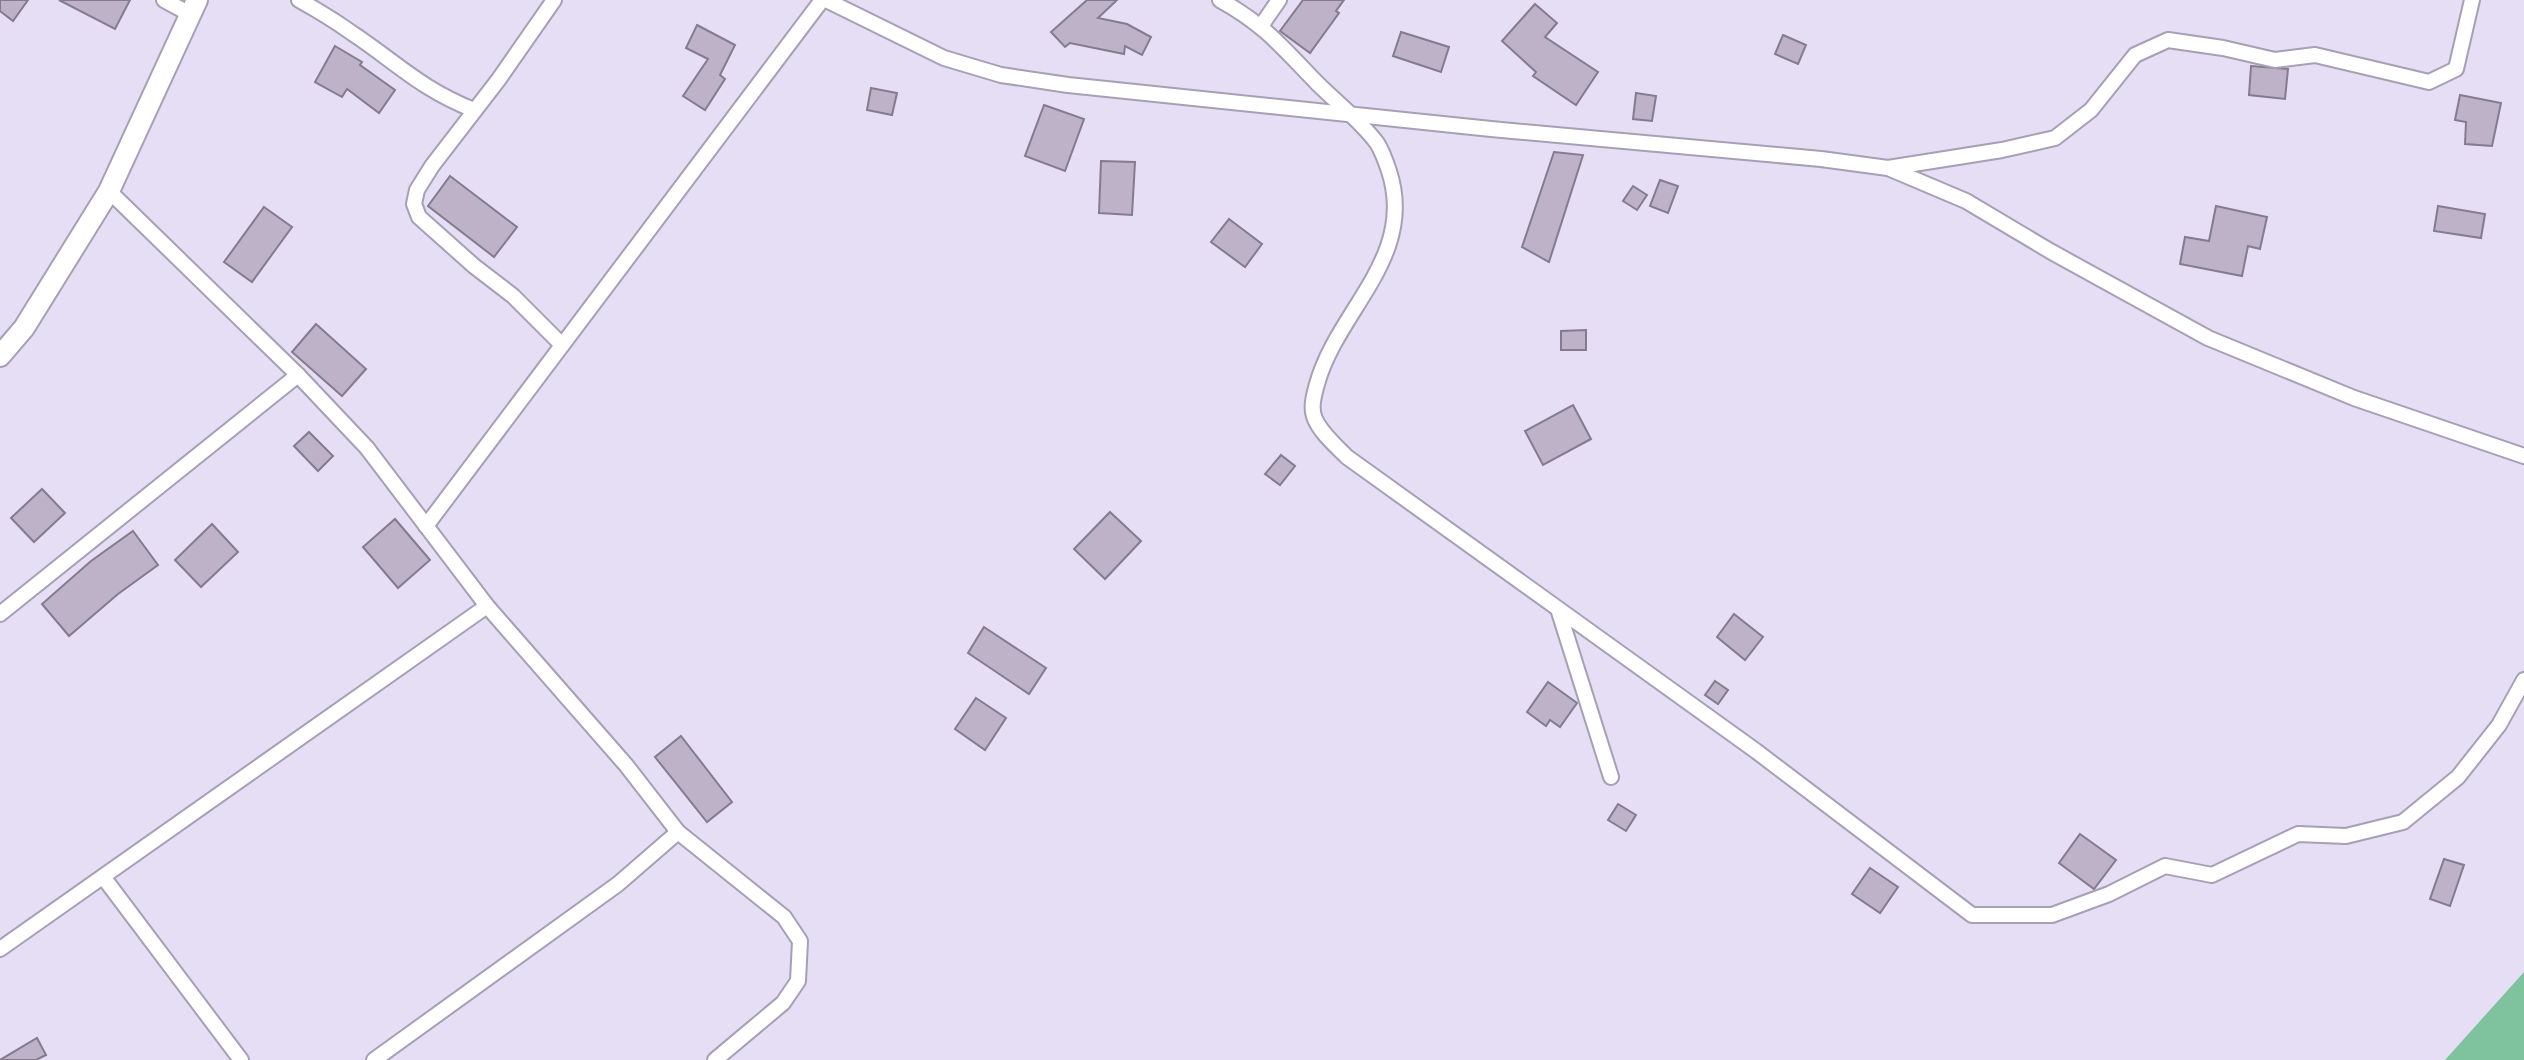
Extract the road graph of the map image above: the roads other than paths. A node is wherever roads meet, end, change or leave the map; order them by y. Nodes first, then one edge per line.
1 (164, 0) edge
2 (299, 0) edge
3 (554, 0) edge
4 (824, 0) edge
5 (1220, 0) edge
6 (1279, 0) edge
7 (2472, 0) edge
8 (194, 7) edge
9 (1261, 26) junction
10 (474, 110) junction
11 (1351, 114) junction
12 (1888, 168) junction
13 (109, 191) junction
14 (562, 345) junction
15 (0, 356) edge
16 (298, 375) junction
17 (2524, 456) edge
18 (426, 526) junction
19 (487, 606) junction
20 (1559, 612) junction
21 (0, 614) edge
22 (2524, 680) edge
23 (1611, 777) dead end
24 (678, 832) junction
25 (104, 878) junction
26 (0, 949) edge
27 (241, 1060) edge
28 (374, 1060) edge
29 (715, 1060) edge

1 - 8 street
2 - 10 street
3 - 10 street
4 - 11 street
4 - 14 street
5 - 9 street
6 - 9 street
7 - 12 street
8 - 13 street
9 - 11 street
10 - 14 street
11 - 12 street
11 - 20 street
12 - 17 street
13 - 15 street
13 - 16 street
14 - 18 street
16 - 18 street
16 - 21 street
18 - 19 street
19 - 24 street
19 - 25 street
20 - 22 street
20 - 23 street
24 - 28 street
24 - 29 street
25 - 26 street
25 - 27 street

